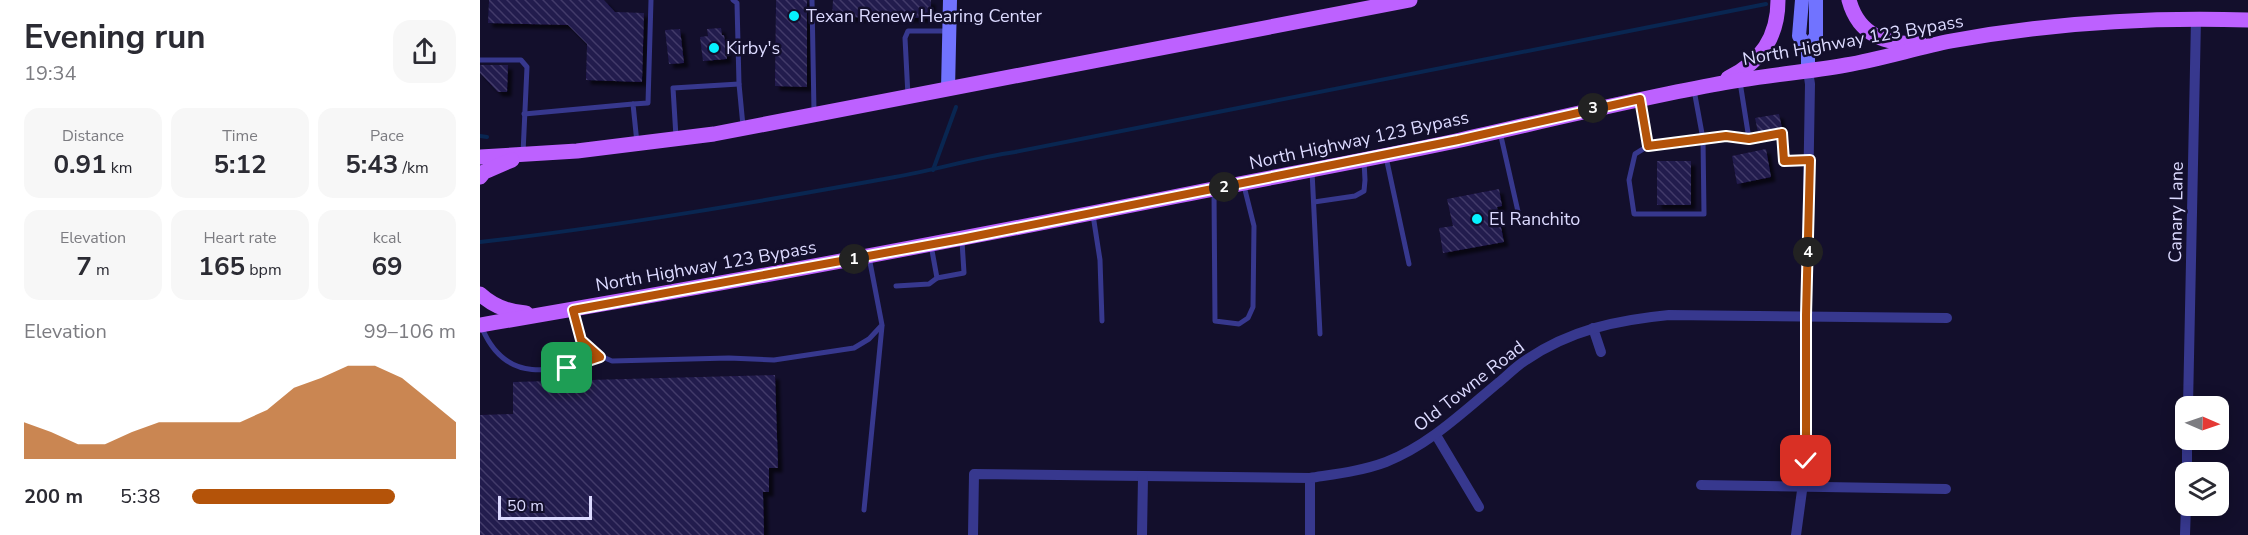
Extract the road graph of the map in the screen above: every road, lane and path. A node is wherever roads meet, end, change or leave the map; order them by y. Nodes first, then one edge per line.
1 (651, 0) edge
2 (733, 0) edge
3 (812, 0) edge
4 (950, 0) edge
5 (1410, 0) edge
6 (1778, 0) edge
7 (1802, 0) edge
8 (1816, 0) edge
9 (1849, 0) edge
10 (2196, 19) junction
11 (2248, 20) edge
12 (949, 31) junction
13 (1947, 42) junction
14 (1808, 48) junction
15 (480, 60) edge
16 (1808, 70) junction
17 (1739, 81) junction
18 (739, 84) junction
19 (1717, 84) junction
20 (1694, 88) junction
21 (948, 89) junction
22 (909, 96) junction
23 (1640, 99) junction
24 (633, 104) junction
25 (525, 114) junction
26 (814, 115) junction
27 (744, 128) junction
28 (1500, 130) junction
29 (677, 139) junction
30 (1703, 139) junction
31 (1749, 139) junction
32 (637, 144) junction
33 (1648, 146) junction
34 (523, 155) junction
35 (1386, 155) junction
36 (480, 157) edge
37 (1364, 159) junction
38 (1810, 160) junction
39 (1312, 170) junction
40 (480, 177) edge
41 (1243, 183) junction
42 (1214, 189) junction
43 (1314, 202) junction
44 (1093, 213) junction
45 (1519, 216) dead end
46 (961, 239) junction
47 (930, 245) junction
48 (869, 257) junction
49 (1409, 264) dead end
50 (937, 278) junction
51 (896, 286) dead end
52 (480, 294) edge
53 (573, 310) junction
54 (546, 314) junction
55 (1806, 315) junction
56 (1947, 318) dead end
57 (1102, 321) dead end
58 (480, 325) edge
59 (882, 325) junction
60 (1593, 328) junction
61 (1320, 334) dead end
62 (1600, 352) dead end
63 (600, 357) junction
64 (2188, 396) edge
65 (1436, 435) junction
66 (1143, 477) junction
67 (1310, 478) junction
68 (1701, 485) dead end
69 (1804, 486) junction
70 (1946, 489) dead end
71 (1479, 507) dead end
72 (864, 510) dead end
73 (2186, 516) edge
74 (973, 535) edge
75 (1142, 535) edge
76 (1310, 535) edge
77 (1796, 535) edge
78 (2185, 535) edge

1 - 24 lane
2 - 18 lane
3 - 26 lane
4 - 12 street
5 - 21 main road
6 - 19 main road
7 - 14 street
8 - 14 street
9 - 13 main road
10 - 11 main road, North Highway 123 Bypass
10 - 13 main road, North Highway 123 Bypass
10 - 64 street, Canary Lane
12 - 21 street
12 - 22 lane
13 - 16 main road, North Highway 123 Bypass
14 - 16 street
15 - 25 lane
16 - 17 main road, North Highway 123 Bypass
16 - 38 street
17 - 19 main road, North Highway 123 Bypass
17 - 31 lane
18 - 27 lane
18 - 29 lane
19 - 20 main road, North Highway 123 Bypass
20 - 23 main road, North Highway 123 Bypass
20 - 30 lane
21 - 22 main road
22 - 26 main road
23 - 28 main road, North Highway 123 Bypass
23 - 33 lane
24 - 25 lane
24 - 32 lane
25 - 34 lane
26 - 27 main road
27 - 29 main road
28 - 35 main road, North Highway 123 Bypass
28 - 45 lane
29 - 32 main road
30 - 31 lane
30 - 33 lane
30 - 33 lane
31 - 38 lane
32 - 34 main road
34 - 36 main road
34 - 40 main road
35 - 37 main road, North Highway 123 Bypass
35 - 49 lane
37 - 39 main road, North Highway 123 Bypass
37 - 43 lane
38 - 55 street
39 - 41 main road, North Highway 123 Bypass
39 - 43 lane
41 - 42 main road, North Highway 123 Bypass
41 - 42 lane
42 - 44 main road, North Highway 123 Bypass
43 - 61 lane
44 - 46 main road, North Highway 123 Bypass
44 - 57 lane
46 - 47 main road, North Highway 123 Bypass
46 - 50 lane
47 - 48 main road, North Highway 123 Bypass
47 - 50 lane
48 - 53 main road, North Highway 123 Bypass
48 - 59 lane
50 - 51 lane
52 - 54 main road
53 - 54 main road, North Highway 123 Bypass
53 - 63 lane
54 - 58 main road, North Highway 123 Bypass
55 - 56 street, Old Towne Road
55 - 60 street, Old Towne Road
55 - 69 street
58 - 63 lane
59 - 63 lane
59 - 72 lane
60 - 62 street
60 - 65 street, Old Towne Road
65 - 67 street, Old Towne Road
65 - 71 street
66 - 67 street, Old Towne Road
66 - 74 street, Old Towne Road
66 - 75 street
67 - 76 street
68 - 69 street
69 - 70 street
69 - 77 street
73 - 78 street

